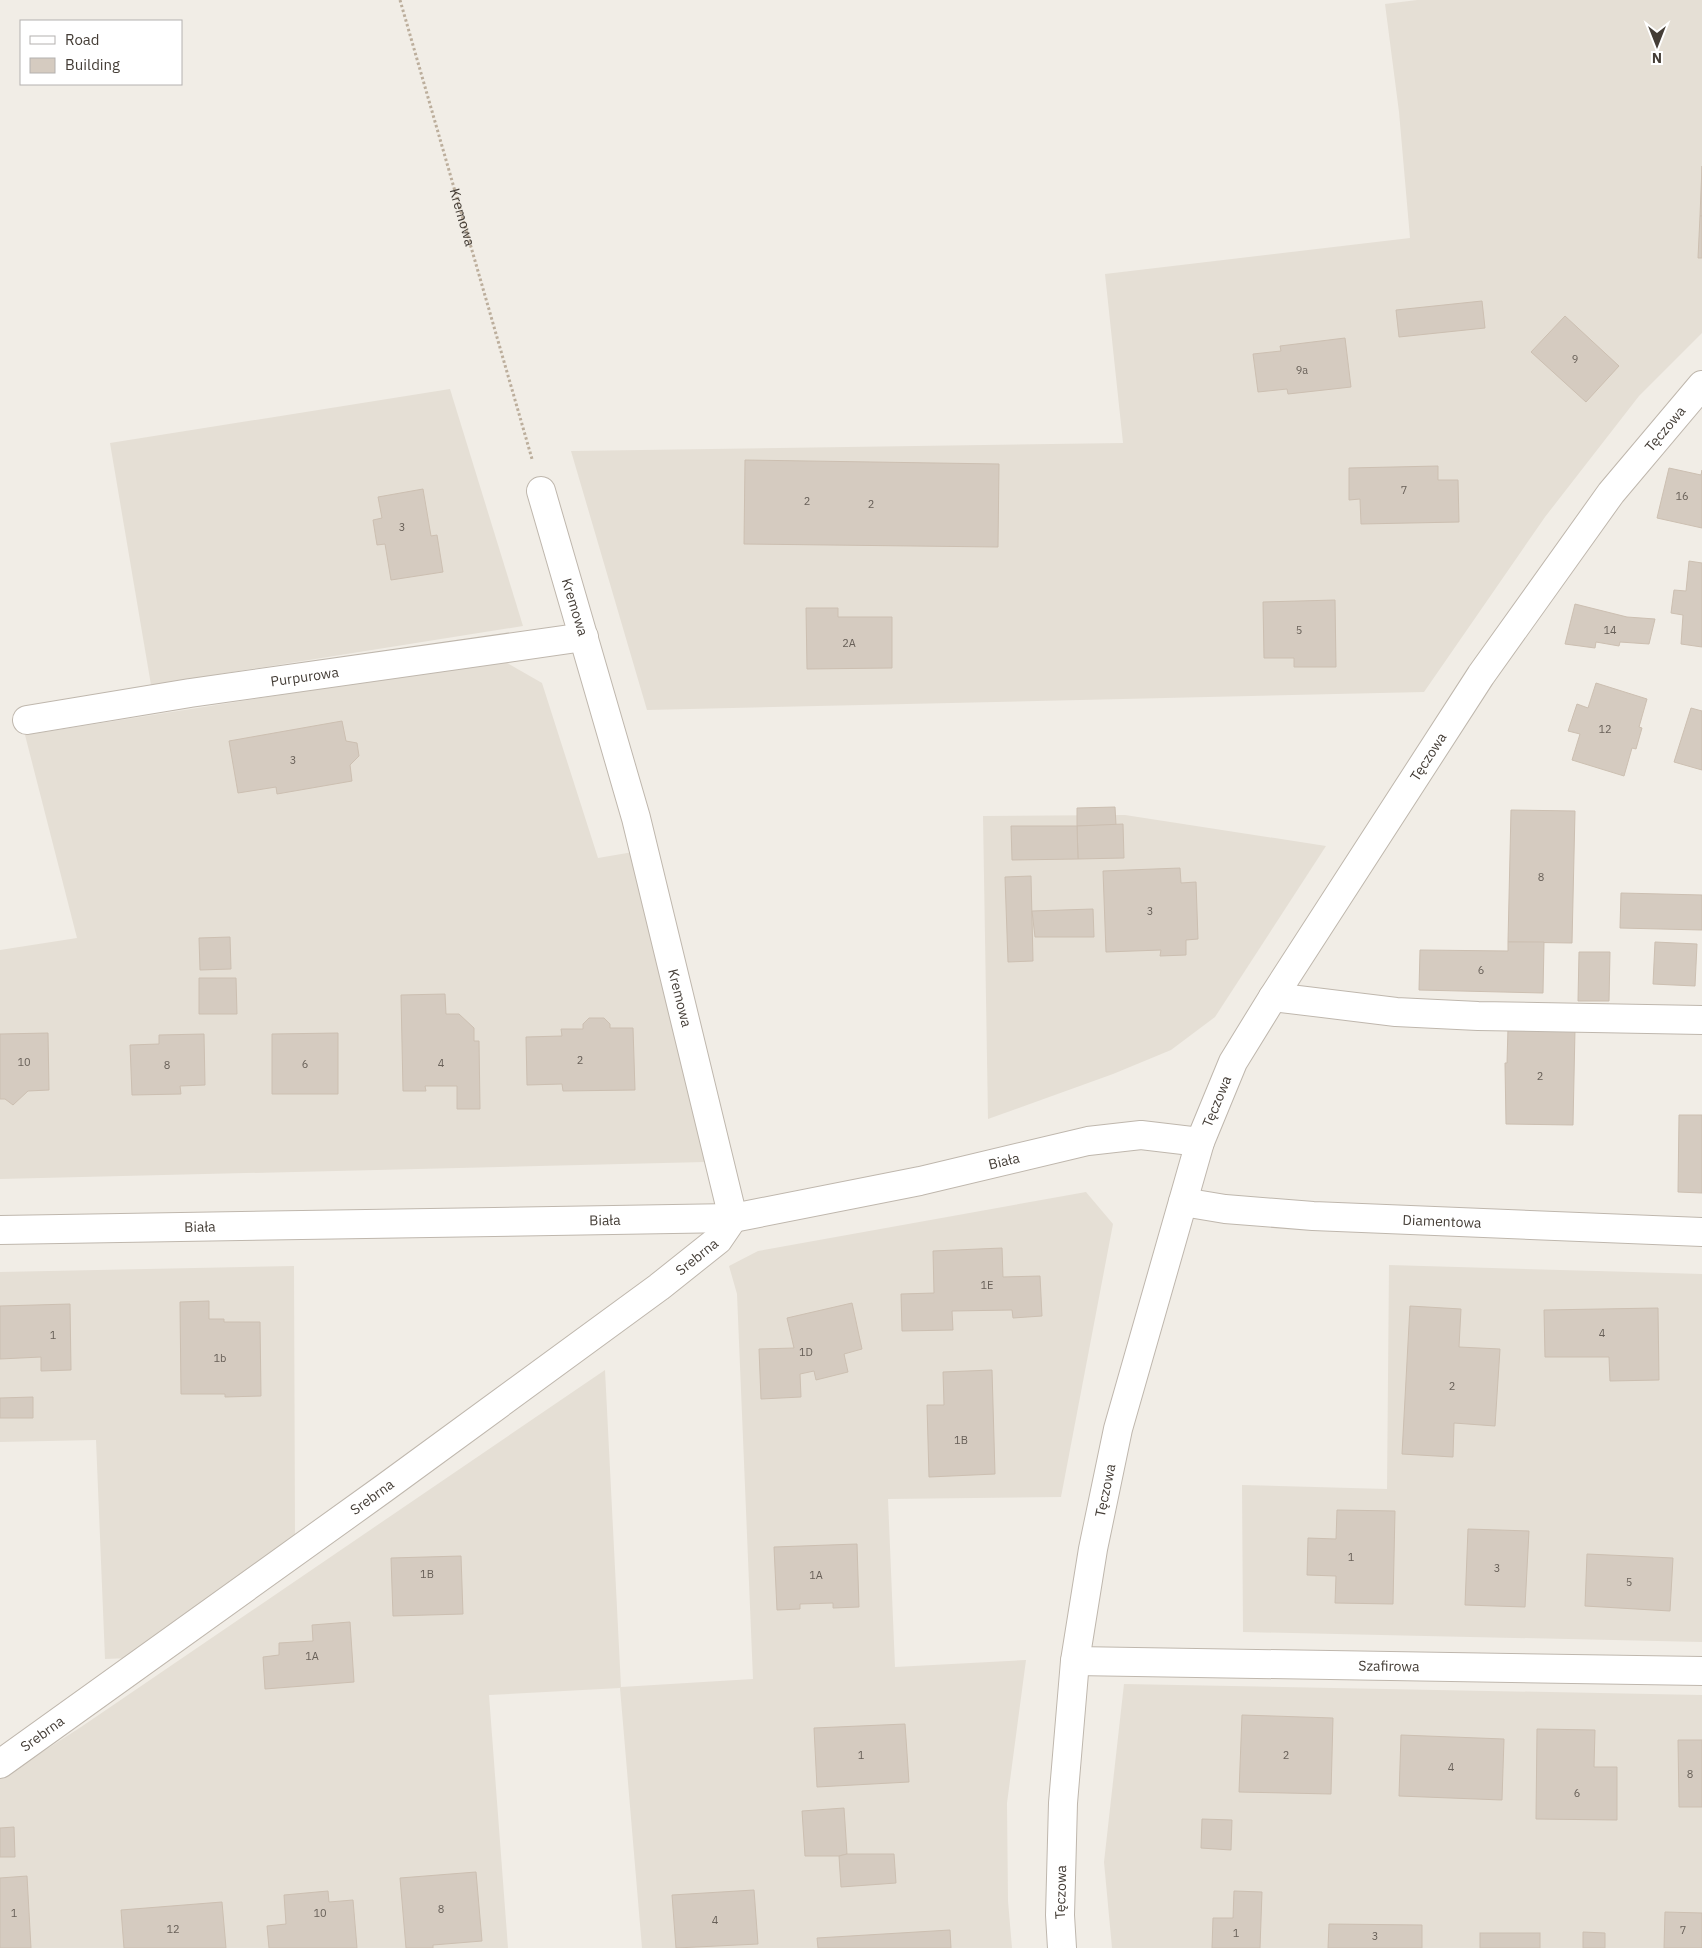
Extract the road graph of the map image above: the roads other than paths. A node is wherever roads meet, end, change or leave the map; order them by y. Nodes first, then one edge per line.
1 (1702, 385) edge
2 (541, 491) road end
3 (584, 637) junction
4 (27, 720) dead end
5 (1273, 997) junction
6 (1702, 1020) edge
7 (1200, 1142) junction
8 (1183, 1202) junction
9 (733, 1218) junction
10 (0, 1230) edge
11 (1702, 1232) edge
12 (1075, 1660) junction
13 (1702, 1671) edge
14 (0, 1764) edge
15 (1062, 1948) edge

1 - 5 street, Tęczowa
2 - 3 street, Kremowa
3 - 4 street, Purpurowa
3 - 9 street, Kremowa
5 - 6 street
5 - 7 street, Tęczowa
7 - 8 street, Tęczowa
7 - 9 street, Biała
8 - 11 street, Diamentowa
8 - 12 street, Tęczowa
9 - 10 street, Biała
9 - 14 street, Srebrna
12 - 13 street, Szafirowa
12 - 15 street, Tęczowa

